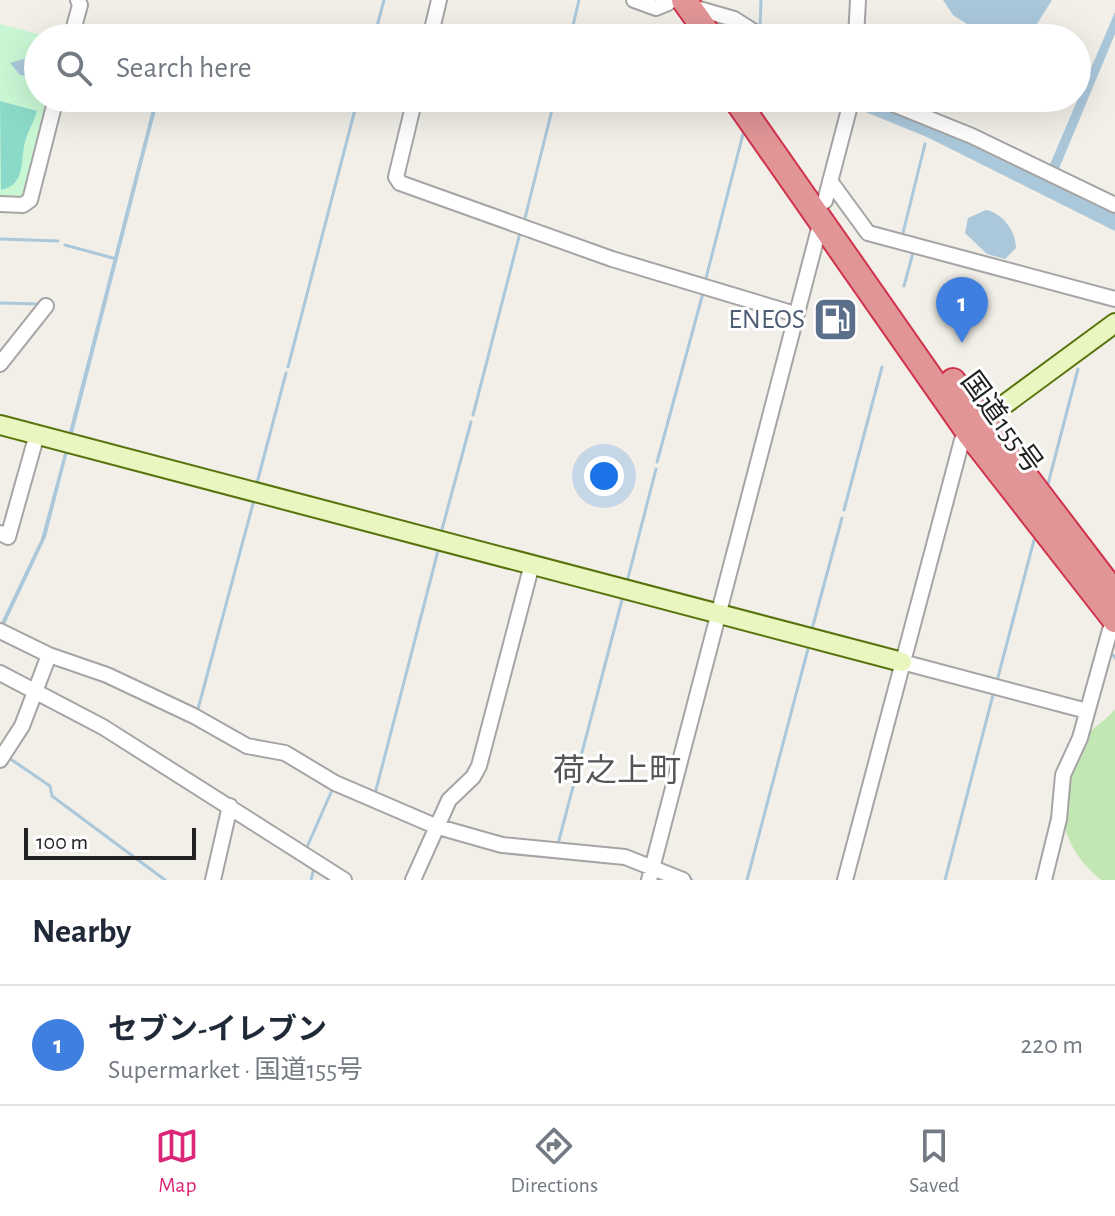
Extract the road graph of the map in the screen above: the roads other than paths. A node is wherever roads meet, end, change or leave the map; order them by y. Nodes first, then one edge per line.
1 (78, 0) edge
2 (439, 0) edge
3 (634, 0) edge
4 (858, 0) edge
5 (677, 2) edge
6 (75, 24) edge
7 (433, 24) edge
8 (687, 24) edge
9 (698, 24) edge
10 (742, 24) edge
11 (857, 24) edge
12 (52, 112) edge
13 (412, 112) edge
14 (747, 112) edge
15 (763, 112) edge
16 (848, 112) edge
17 (916, 112) edge
18 (825, 201) junction
19 (0, 204) edge
20 (1115, 205) edge
21 (1115, 299) edge
22 (46, 306) dead end
23 (795, 314) junction
24 (1115, 323) edge
25 (0, 364) edge
26 (0, 425) edge
27 (976, 427) junction
28 (37, 434) junction
29 (0, 533) edge
30 (532, 564) junction
31 (1115, 594) edge
32 (717, 613) junction
33 (1115, 623) edge
34 (0, 631) edge
35 (49, 655) junction
36 (902, 662) junction
37 (0, 673) edge
38 (38, 691) junction
39 (1087, 711) junction
40 (0, 760) edge
41 (230, 806) junction
42 (435, 826) junction
43 (650, 872) edge
44 (213, 880) edge
45 (344, 880) edge
46 (413, 880) edge
47 (683, 880) edge
48 (845, 880) edge
49 (1044, 880) edge

1 - 6 street
2 - 7 street
3 - 5 street
4 - 11 street
5 - 8 highway
5 - 9 highway
5 - 10 street
12 - 19 street
13 - 23 street
14 - 18 highway, 国道155号
15 - 18 highway, 国道155号
16 - 18 street
17 - 20 street
18 - 21 street
18 - 23 street
18 - 27 highway, 国道155号
22 - 25 street
23 - 32 street
24 - 27 street
26 - 28 street
27 - 31 highway, 国道155号
27 - 33 highway, 国道155号
27 - 36 street
28 - 29 street
28 - 30 street
30 - 32 street
30 - 42 street
32 - 36 street
32 - 43 street
33 - 39 street
34 - 35 street
35 - 38 street
35 - 42 street
36 - 39 street
36 - 48 street
37 - 38 street
38 - 40 street
38 - 41 street
39 - 49 street
41 - 44 street
41 - 45 street
42 - 43 street
42 - 46 street
43 - 47 street

